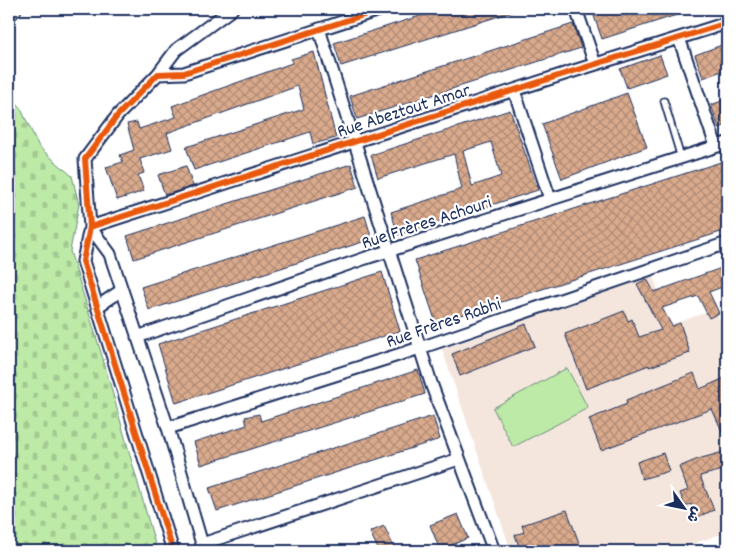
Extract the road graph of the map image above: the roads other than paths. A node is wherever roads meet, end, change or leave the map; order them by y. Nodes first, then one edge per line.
1 (232, 9) edge
2 (382, 9) edge
3 (576, 9) edge
4 (727, 23) edge
5 (319, 29) junction
6 (679, 38) junction
7 (595, 64) junction
8 (158, 74) junction
9 (514, 90) junction
10 (664, 101) dead end
11 (355, 142) junction
12 (727, 142) edge
13 (716, 146) junction
14 (681, 158) junction
15 (550, 200) junction
16 (90, 228) junction
17 (727, 243) edge
18 (390, 251) junction
19 (122, 290) junction
20 (97, 307) junction
21 (137, 337) junction
22 (420, 348) junction
23 (168, 428) junction
24 (459, 459) junction
25 (203, 548) edge
26 (173, 551) edge
27 (494, 551) edge

1 - 8 street
2 - 5 street
3 - 7 street
4 - 6 street, Rue Abeztout Amar
5 - 8 street
5 - 11 street
6 - 7 street, Rue Abeztout Amar
6 - 13 street
7 - 9 street, Rue Abeztout Amar
8 - 16 street
9 - 11 street, Rue Abeztout Amar
9 - 15 street
10 - 14 lane
11 - 16 street, Rue Abeztout Amar
11 - 18 street
12 - 13 street, Rue Frères Achouri
13 - 14 street, Rue Frères Achouri
14 - 15 street, Rue Frères Achouri
15 - 18 street, Rue Frères Achouri
16 - 19 street
16 - 20 street
17 - 22 street, Rue Frères Rabhi
18 - 21 street, Rue Frères Achouri
18 - 22 street
19 - 20 street
19 - 21 street
20 - 26 street
21 - 23 street
22 - 23 street, Rue Frères Rabhi
22 - 24 street
23 - 25 street
24 - 25 street
24 - 27 street

